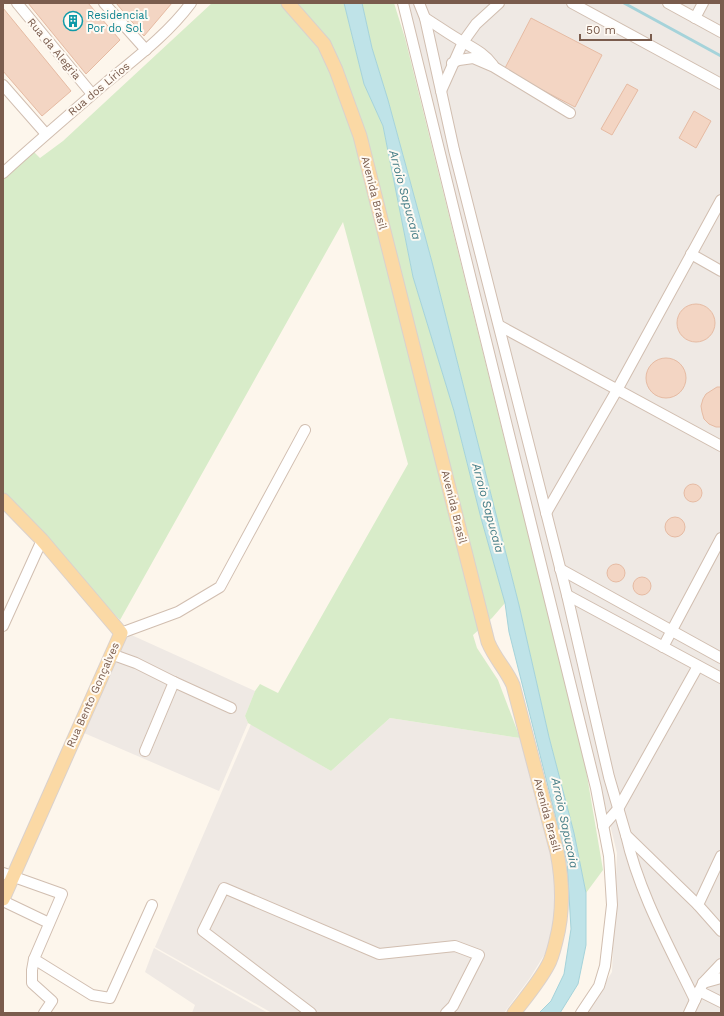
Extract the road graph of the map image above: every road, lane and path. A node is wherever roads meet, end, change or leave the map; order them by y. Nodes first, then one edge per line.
1 (16, 3) edge
2 (104, 3) edge
3 (191, 3) edge
4 (288, 3) edge
5 (404, 3) edge
6 (419, 3) edge
7 (499, 3) edge
8 (572, 3) edge
9 (668, 3) edge
10 (703, 3) edge
11 (425, 18) junction
12 (695, 18) junction
13 (721, 32) edge
14 (462, 42) junction
15 (146, 50) junction
16 (452, 63) junction
17 (494, 66) junction
18 (721, 84) edge
19 (3, 85) edge
20 (441, 91) junction
21 (92, 94) junction
22 (570, 113) dead end
23 (46, 134) junction
24 (3, 172) edge
25 (721, 200) edge
26 (691, 254) junction
27 (721, 271) edge
28 (500, 326) junction
29 (617, 390) junction
30 (305, 430) dead end
31 (721, 446) edge
32 (3, 500) edge
33 (546, 513) junction
34 (721, 538) edge
35 (42, 540) junction
36 (560, 569) junction
37 (567, 595) junction
38 (3, 626) edge
39 (672, 630) junction
40 (121, 633) junction
41 (663, 647) junction
42 (111, 654) junction
43 (721, 658) edge
44 (698, 666) junction
45 (721, 678) edge
46 (174, 682) junction
47 (231, 708) dead end
48 (145, 751) dead end
49 (618, 809) junction
50 (603, 826) junction
51 (626, 835) junction
52 (721, 856) edge
53 (8, 874) edge
54 (3, 900) edge
55 (152, 905) dead end
56 (698, 906) junction
57 (49, 923) junction
58 (721, 932) edge
59 (34, 959) junction
60 (721, 964) edge
61 (721, 978) edge
62 (699, 991) junction
63 (721, 1002) edge
64 (44, 1013) edge
65 (311, 1013) edge
66 (446, 1013) edge
67 (514, 1013) edge
68 (581, 1013) edge
69 (689, 1013) edge

1 - 21 street, Rua da Alegria
2 - 15 street
3 - 15 street, Rua dos Lírios
4 - 67 main road, Avenida Brasil
5 - 50 street
6 - 11 street
7 - 14 street
8 - 18 street
9 - 12 street
10 - 12 street
11 - 14 street
11 - 20 street
12 - 13 street
14 - 16 street
14 - 17 street
15 - 21 street, Rua dos Lírios
16 - 17 street
16 - 20 street
17 - 22 street
19 - 23 street
20 - 28 street
21 - 23 street, Rua dos Lírios
23 - 24 street, Rua dos Lírios
25 - 26 street
26 - 27 street
26 - 29 street
28 - 29 street
28 - 33 street
29 - 31 street
29 - 33 street
30 - 40 street
32 - 35 main road, Rua Bento Gonçalves
33 - 36 street
34 - 39 street
35 - 38 street
35 - 40 main road, Rua Bento Gonçalves
36 - 37 street
36 - 39 street
37 - 41 street
37 - 49 street
39 - 41 street
39 - 43 street
40 - 42 main road, Rua Bento Gonçalves
41 - 44 street
42 - 46 street
42 - 53 main road, Rua Bento Gonçalves
44 - 45 street
44 - 49 street
46 - 47 street
46 - 48 street
49 - 50 street
49 - 51 street
50 - 68 street
51 - 56 street
51 - 62 street
52 - 56 street
53 - 54 main road, Rua Bento Gonçalves
53 - 57 street
54 - 57 street
55 - 59 street
56 - 58 street
57 - 59 street
59 - 64 street
60 - 62 street
61 - 62 street
62 - 63 street
62 - 69 street
65 - 66 street

